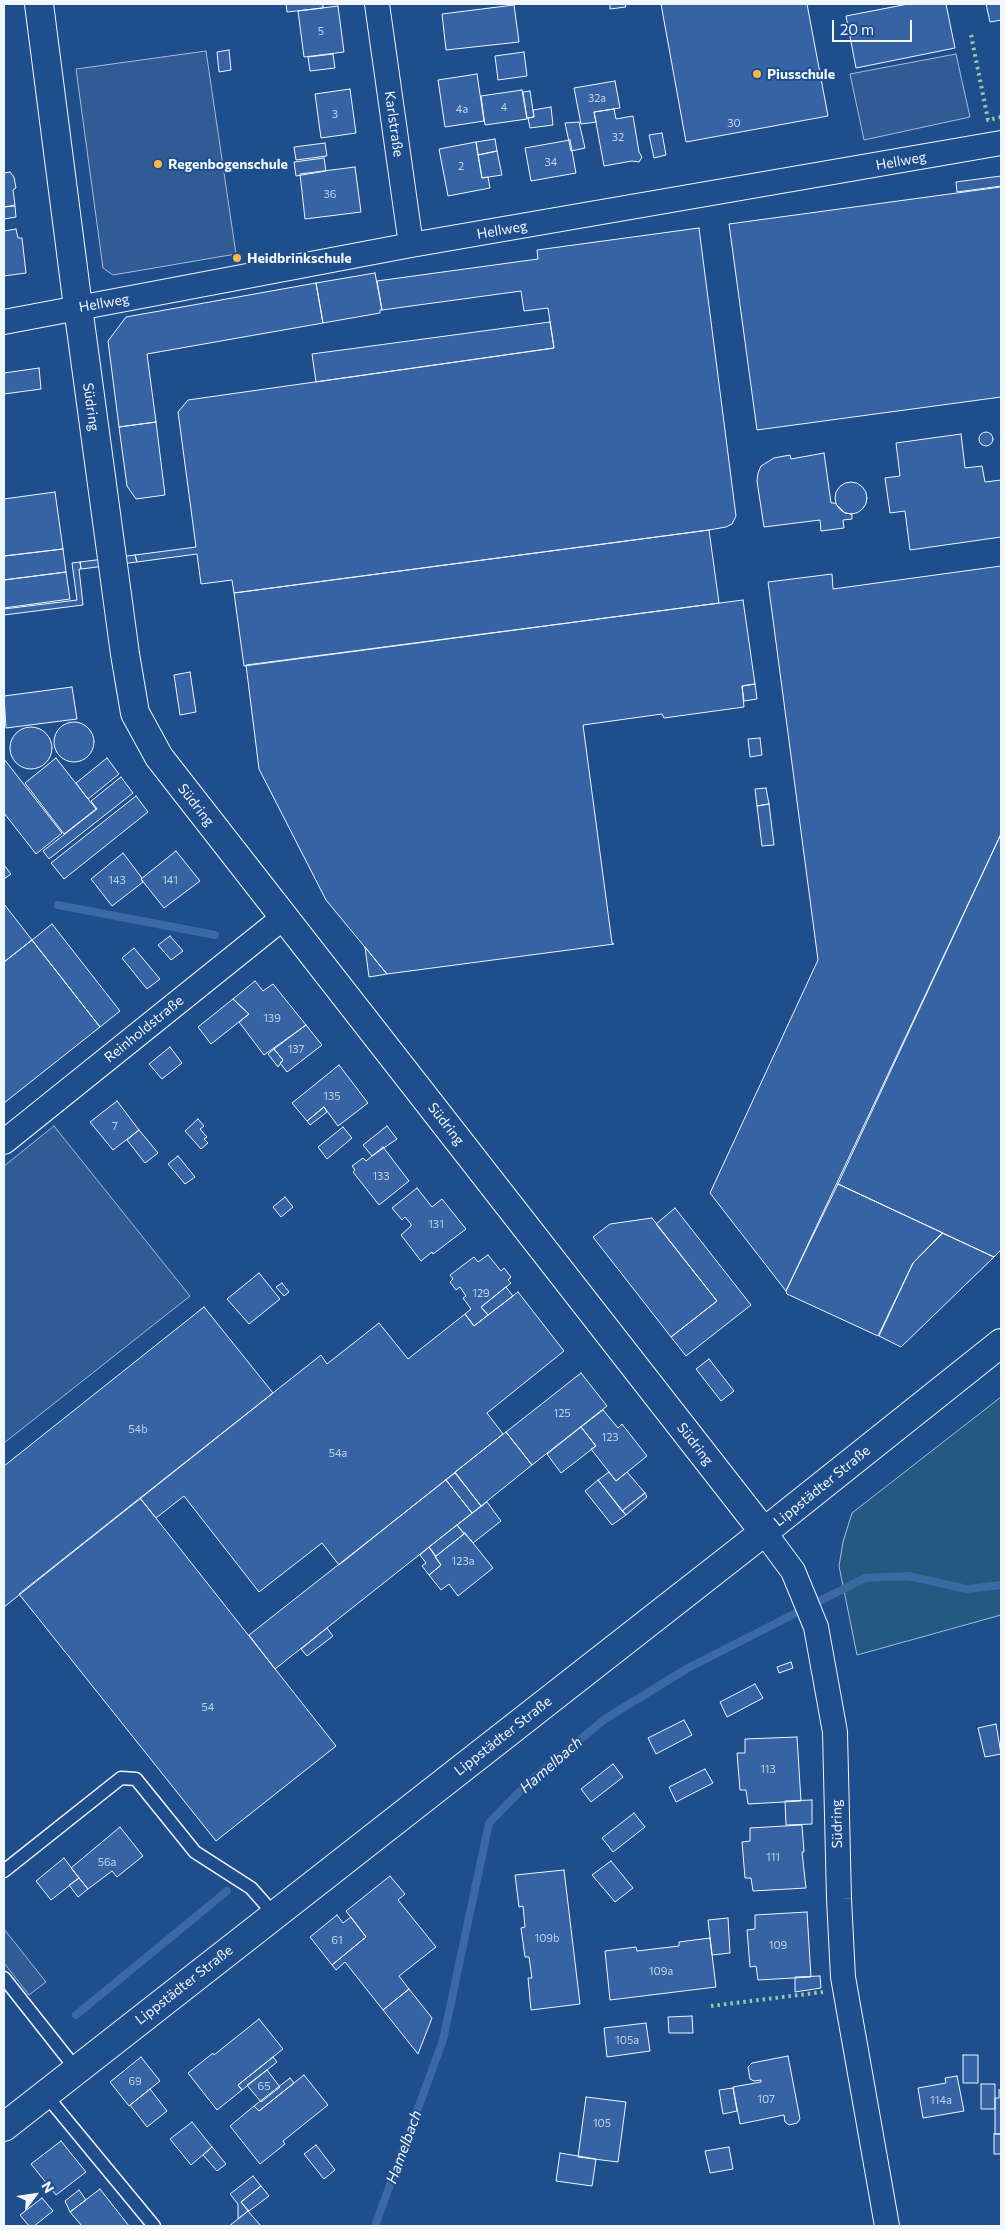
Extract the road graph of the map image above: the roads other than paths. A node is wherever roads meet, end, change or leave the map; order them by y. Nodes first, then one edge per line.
1 (39, 4) edge
2 (377, 4) edge
3 (1001, 143) edge
4 (411, 245) junction
5 (78, 307) junction
6 (4, 322) edge
7 (284, 917) junction
8 (4, 1142) edge
9 (1001, 1343) edge
10 (764, 1532) junction
11 (4, 1871) edge
12 (274, 1914) junction
13 (4, 1978) edge
14 (76, 2069) junction
15 (45, 2094) junction
16 (4, 2127) edge
17 (154, 2226) edge
18 (887, 2226) edge

1 - 5 main road, Südring
2 - 4 street, Karlstraße
3 - 4 street, Hellweg
4 - 5 street, Hellweg
5 - 6 street, Hellweg
5 - 7 main road, Südring
7 - 8 street, Reinholdstraße
7 - 10 main road, Südring
9 - 10 main road, Lippstädter Straße
10 - 12 main road, Lippstädter Straße
10 - 18 street, Südring
11 - 12 lane
12 - 14 main road, Lippstädter Straße
13 - 14 lane
14 - 15 main road, Lippstädter Straße
15 - 16 main road, Lippstädter Straße
15 - 17 lane

